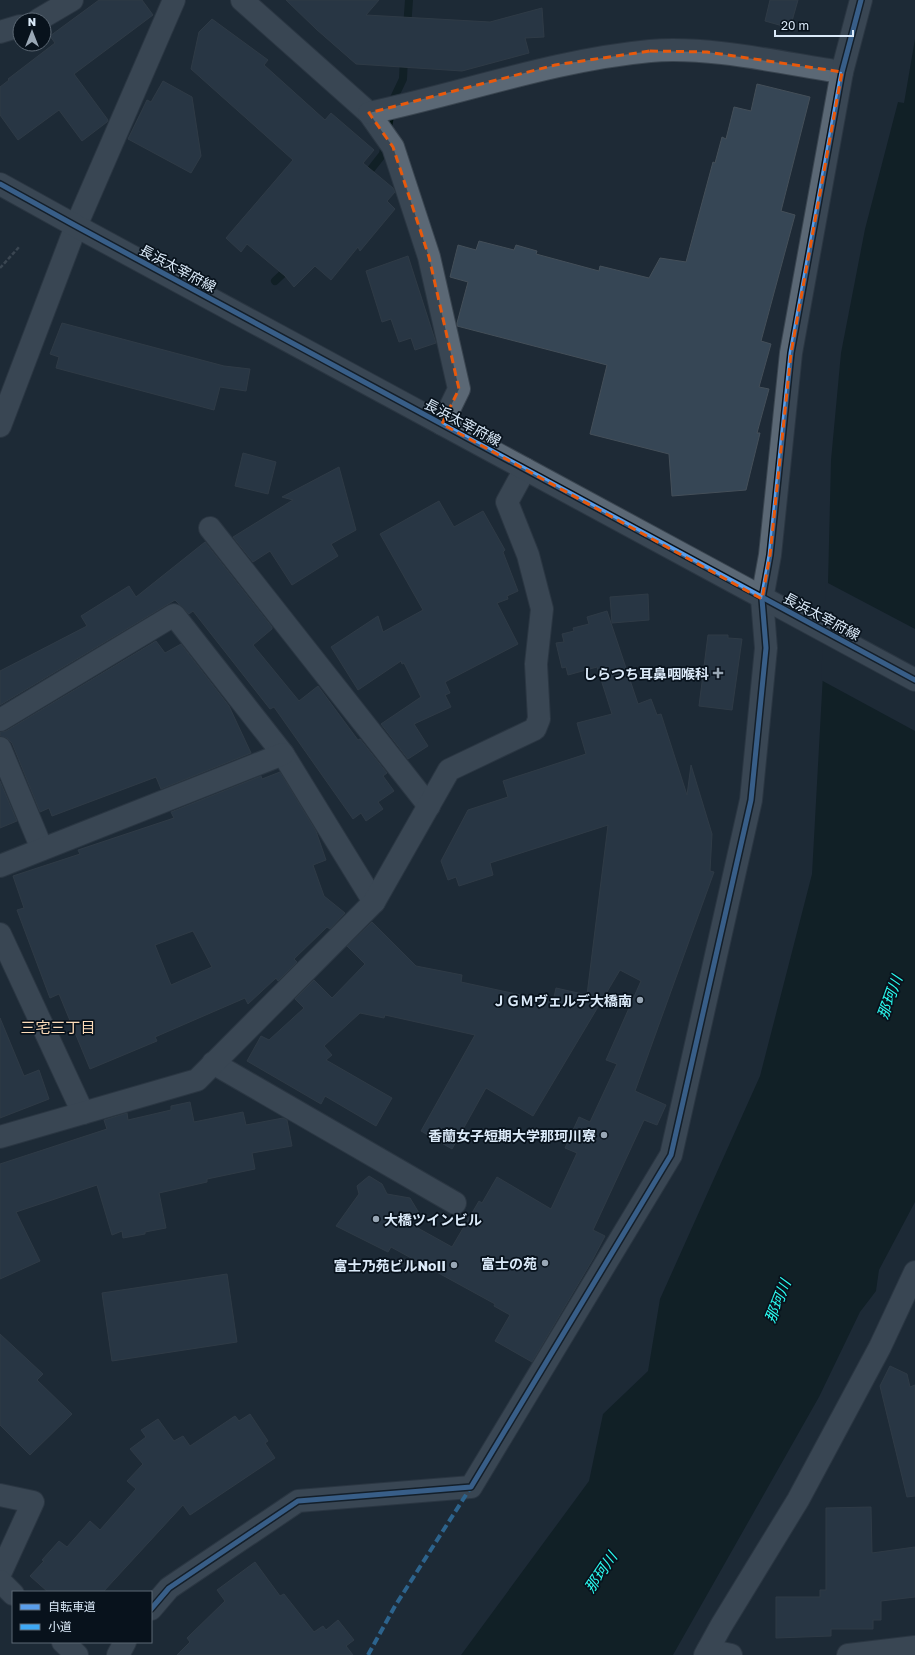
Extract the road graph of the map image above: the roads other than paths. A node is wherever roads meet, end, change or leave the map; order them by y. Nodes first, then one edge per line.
1 (72, 0) edge
2 (174, 0) edge
3 (242, 0) edge
4 (861, 0) edge
5 (52, 12) edge
6 (12, 28) edge
7 (0, 32) edge
8 (842, 72) junction
9 (369, 113) junction
10 (0, 184) edge
11 (76, 226) junction
12 (442, 424) junction
13 (0, 426) edge
14 (525, 469) junction
15 (210, 528) dead end
16 (771, 603) junction
17 (915, 680) edge
18 (0, 720) edge
19 (0, 748) edge
20 (282, 754) junction
21 (429, 806) junction
22 (42, 849) junction
23 (0, 866) edge
24 (374, 902) junction
25 (0, 934) edge
26 (213, 1063) junction
27 (83, 1113) junction
28 (0, 1137) edge
29 (455, 1203) dead end
30 (915, 1272) edge
31 (0, 1495) edge
32 (0, 1574) edge
33 (0, 1581) edge
34 (12, 1593) edge
35 (152, 1608) edge
36 (64, 1643) edge
37 (124, 1643) edge
38 (915, 1647) edge
39 (707, 1653) edge
40 (77, 1655) edge
41 (118, 1655) edge
42 (731, 1655) edge
43 (848, 1655) edge

1 - 5 street
2 - 11 street
3 - 9 street
4 - 8 street
6 - 7 street
8 - 9 street
8 - 16 street
9 - 12 street
10 - 11 street, 長浜太宰府線
11 - 12 street, 長浜太宰府線
11 - 13 street
12 - 14 street, 長浜太宰府線
14 - 16 street, 長浜太宰府線
14 - 21 street
15 - 21 street
16 - 17 street, 長浜太宰府線
16 - 35 street
18 - 20 street
19 - 22 street
20 - 22 street
20 - 24 street
21 - 24 street
22 - 23 street
24 - 26 street
25 - 27 street
26 - 27 street
26 - 29 street
27 - 28 street
30 - 39 street
31 - 32 street
33 - 34 street
36 - 40 street
37 - 41 street
38 - 43 street
39 - 42 street

